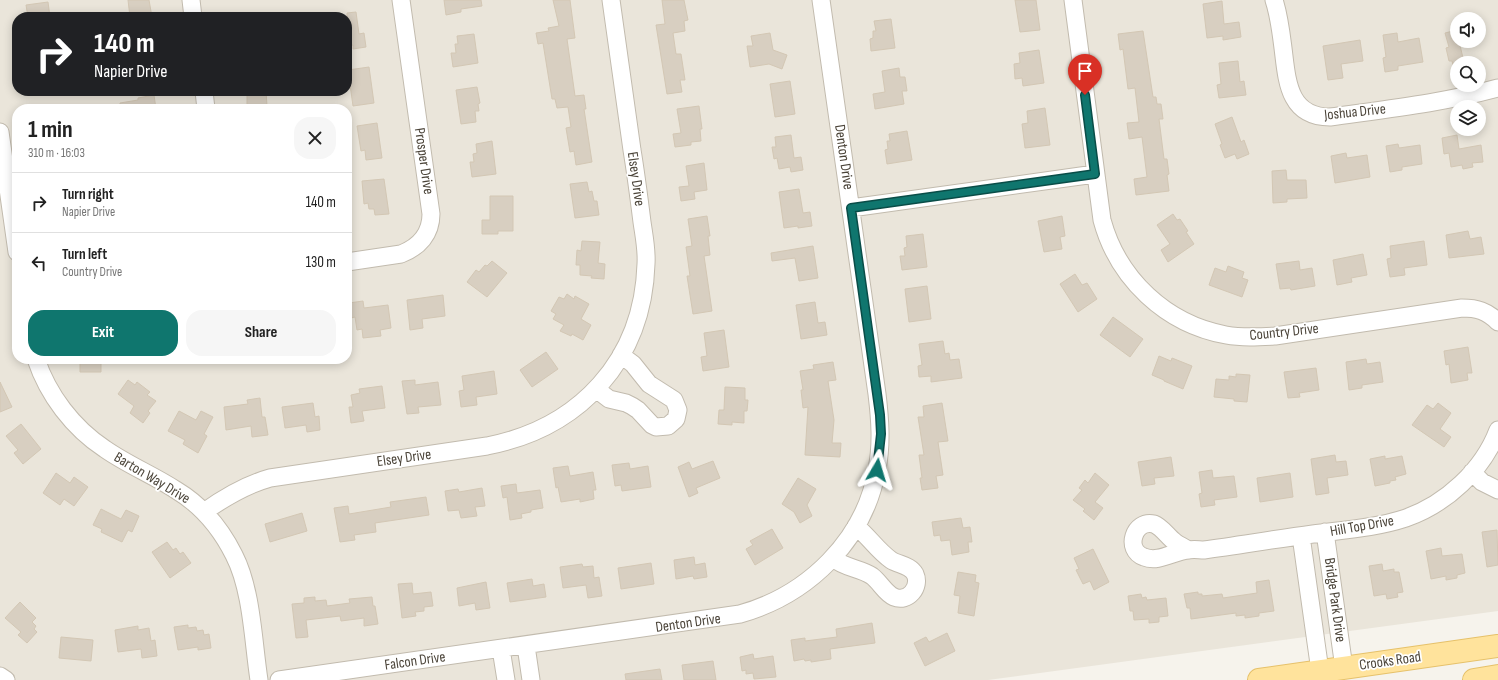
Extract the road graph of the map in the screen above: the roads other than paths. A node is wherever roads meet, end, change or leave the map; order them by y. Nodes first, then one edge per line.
1 (191, 0) edge
2 (401, 0) edge
3 (611, 0) edge
4 (821, 0) edge
5 (1073, 0) edge
6 (1274, 0) edge
7 (192, 12) edge
8 (1498, 88) edge
9 (0, 132) edge
10 (1095, 174) junction
11 (851, 208) junction
12 (12, 217) edge
13 (352, 261) edge
14 (1498, 322) edge
15 (621, 355) junction
16 (38, 364) edge
17 (596, 389) junction
18 (1498, 430) edge
19 (1472, 472) junction
20 (1498, 490) edge
21 (204, 512) junction
22 (856, 526) junction
23 (1325, 532) junction
24 (1301, 536) junction
25 (1188, 550) dead end
26 (833, 558) junction
27 (526, 646) junction
28 (1498, 646) edge
29 (502, 649) junction
30 (1344, 668) junction
31 (1320, 671) junction
32 (0, 676) edge
33 (1498, 676) edge
34 (6, 680) edge
35 (259, 680) edge
36 (280, 680) edge
37 (506, 680) edge
38 (531, 680) edge
39 (1258, 680) edge
40 (1474, 680) edge

1 - 7 street
2 - 13 street, Prosper Drive
3 - 15 street, Elsey Drive
4 - 11 street, Denton Drive
5 - 10 street, Country Drive
6 - 8 street, Joshua Drive
9 - 12 street
10 - 11 street
10 - 14 street, Country Drive
11 - 22 street, Denton Drive
15 - 17 street, Elsey Drive
15 - 17 street
16 - 21 street, Barton Way Drive
17 - 21 street, Elsey Drive
18 - 19 street, Hill Top Drive
19 - 20 street
19 - 23 street, Hill Top Drive
21 - 35 street, Barton Way Drive
22 - 26 street, Denton Drive
22 - 26 street
23 - 24 street, Hill Top Drive
23 - 30 street, Bridge Park Drive
24 - 25 street, Hill Top Drive
24 - 31 street, Bridge Park Drive
26 - 27 street, Denton Drive
27 - 29 street, Falcon Drive
27 - 38 street
28 - 30 main road, Crooks Road
29 - 36 street, Falcon Drive
29 - 37 street
30 - 31 main road, Crooks Road
31 - 39 main road, Crooks Road
32 - 34 street
33 - 40 main road

